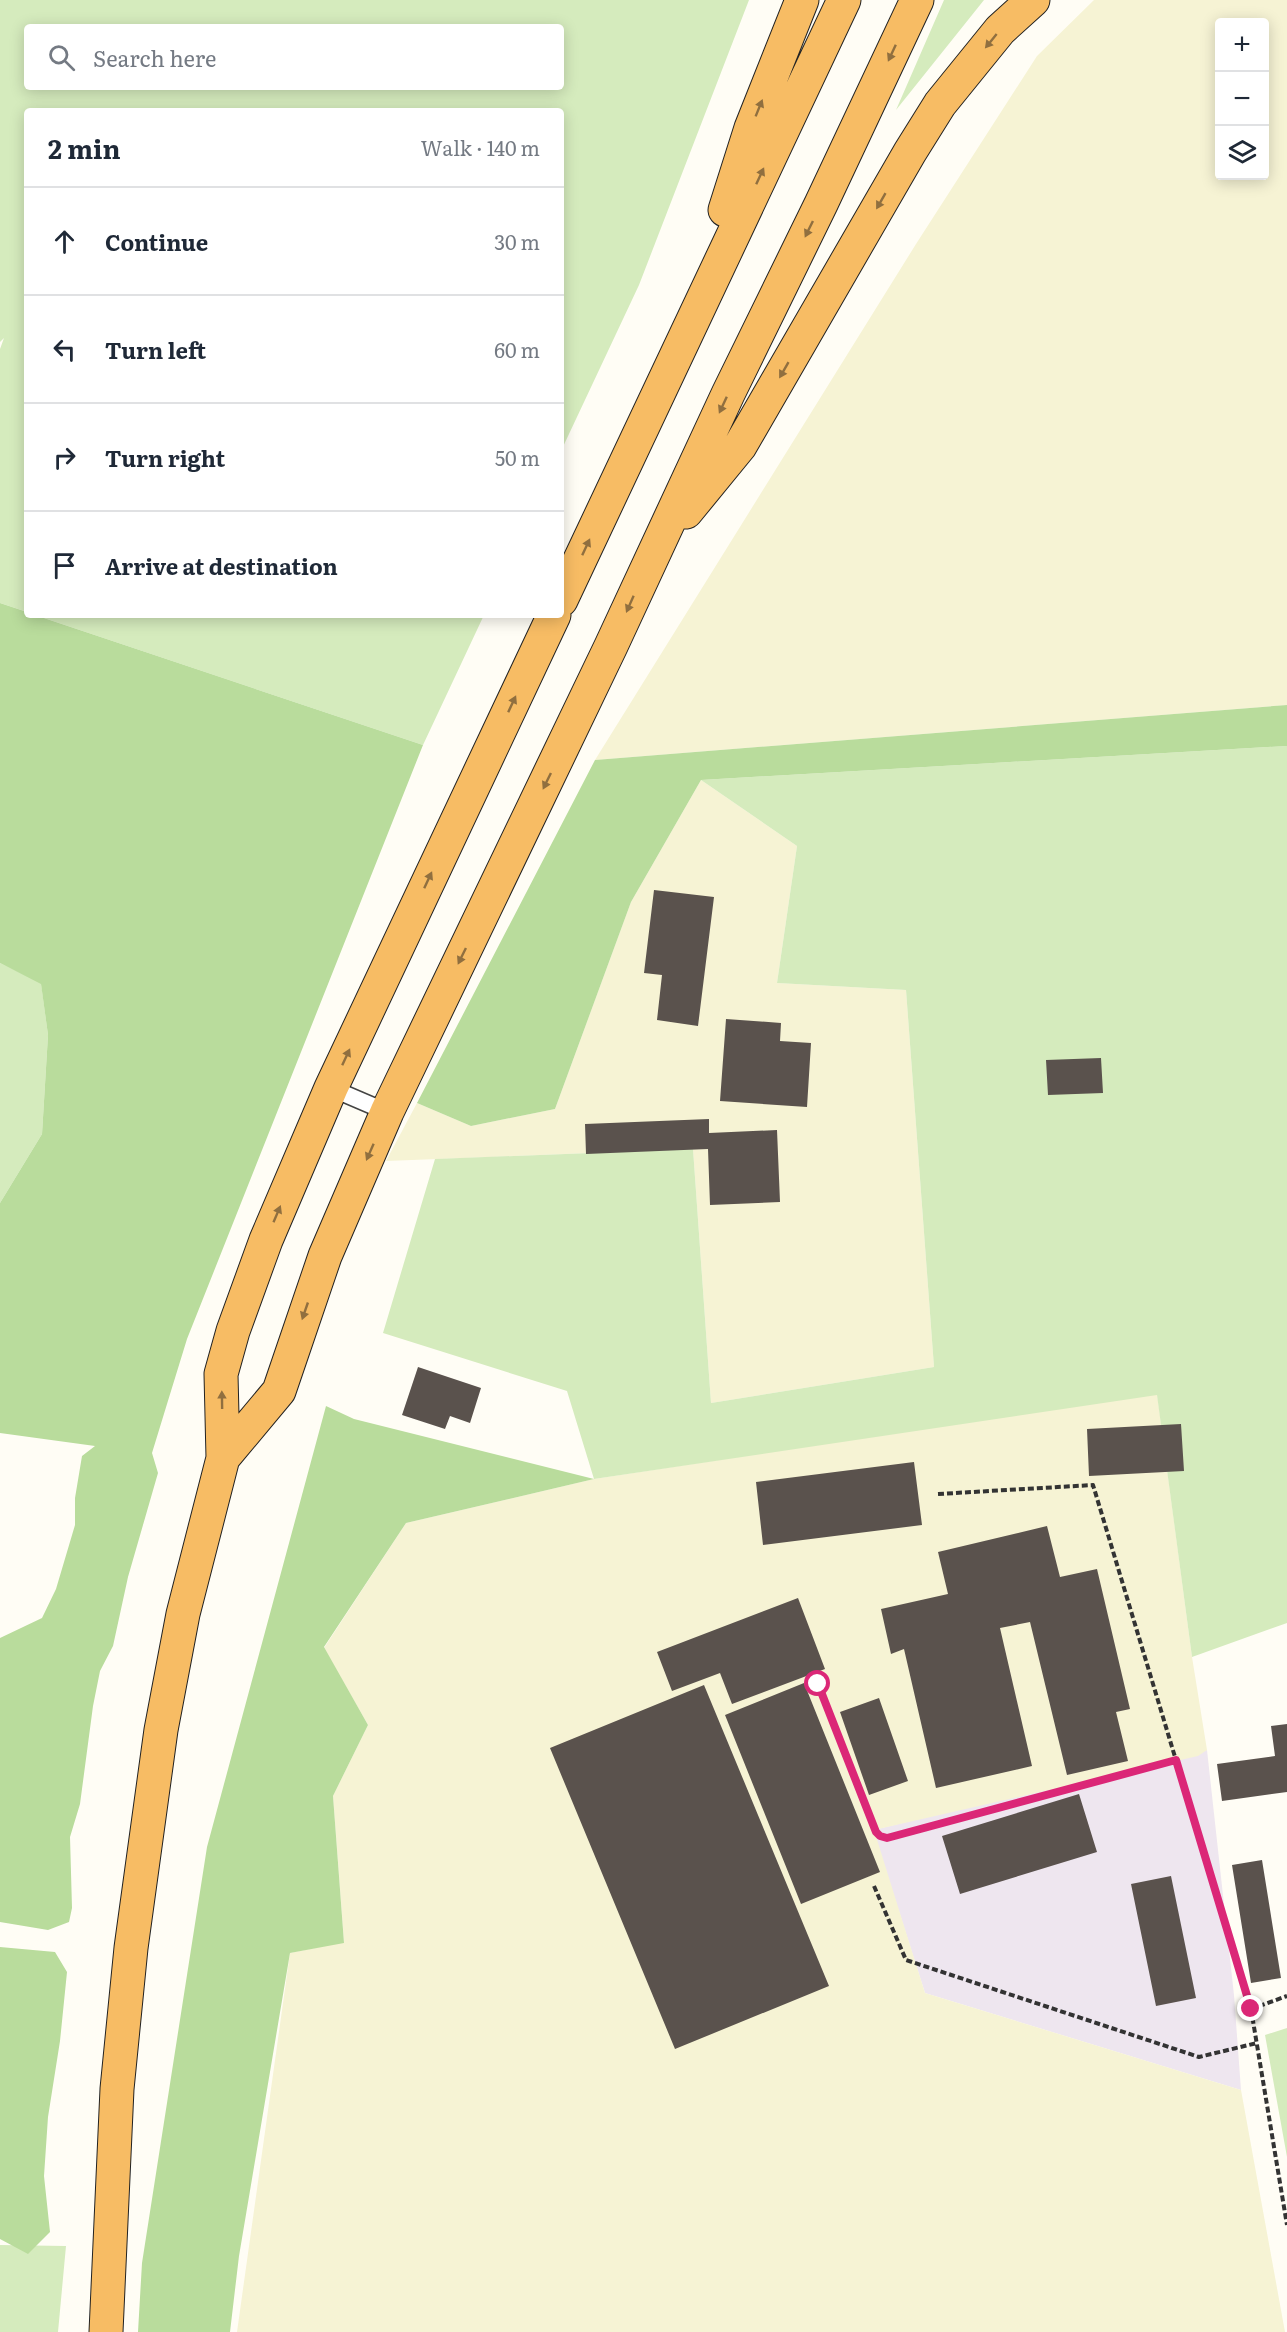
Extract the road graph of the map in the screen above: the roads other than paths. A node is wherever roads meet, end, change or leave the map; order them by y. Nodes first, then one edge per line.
1 (801, 0) edge
2 (844, 0) edge
3 (917, 0) edge
4 (1033, 0) edge
5 (691, 324) junction
6 (654, 551) junction
7 (564, 594) edge
8 (553, 618) edge
9 (332, 1088) junction
10 (387, 1112) junction
11 (223, 1458) junction
12 (106, 2332) edge

5 -> 1 highway
5 -> 2 highway
3 -> 6 highway
4 -> 6 highway
7 -> 5 highway
6 -> 10 highway
9 -> 8 highway
9 - 10 lane
11 -> 9 highway
10 -> 11 highway
11 - 12 highway

